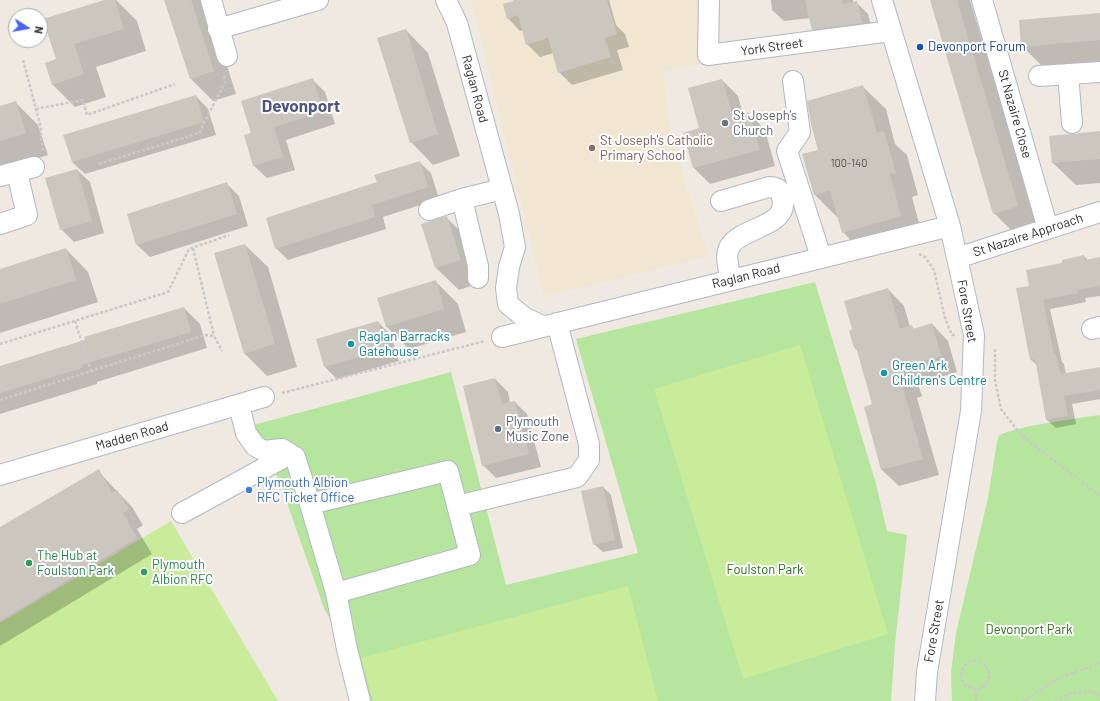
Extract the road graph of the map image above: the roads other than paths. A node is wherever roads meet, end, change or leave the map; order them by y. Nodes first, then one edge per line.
1 (211, 0) edge
2 (318, 0) edge
3 (446, 0) edge
4 (709, 0) edge
5 (882, 0) edge
6 (982, 0) edge
7 (218, 29) junction
8 (891, 31) junction
9 (227, 56) road end
10 (1068, 74) junction
11 (1100, 75) edge
12 (1039, 76) dead end
13 (793, 81) dead end
14 (1072, 123) dead end
15 (17, 172) edge
16 (502, 189) junction
17 (462, 200) junction
18 (721, 201) dead end
19 (429, 210) dead end
20 (1100, 212) edge
21 (0, 224) edge
22 (950, 226) junction
23 (1048, 229) junction
24 (821, 257) junction
25 (957, 258) junction
26 (478, 278) dead end
27 (731, 280) junction
28 (550, 325) junction
29 (502, 337) road end
30 (264, 397) road end
31 (239, 405) junction
32 (290, 454) junction
33 (0, 475) edge
34 (310, 504) junction
35 (457, 506) junction
36 (182, 513) dead end
37 (336, 593) junction
38 (360, 701) edge
39 (925, 701) edge

1 - 7 street
2 - 7 street
3 - 16 street, Raglan Road
4 - 8 street, York Street
5 - 8 street, Fore Street
6 - 23 street, St Nazaire Close
7 - 9 street
8 - 22 street, Fore Street
10 - 11 street
10 - 12 street
10 - 14 street
13 - 24 street
15 - 21 street
16 - 17 street
16 - 28 street, Raglan Road
17 - 19 street
17 - 26 street
18 - 27 street
20 - 23 street, St Nazaire Approach
22 - 24 street, Raglan Road
22 - 25 street, Fore Street
23 - 25 street, St Nazaire Approach
24 - 27 street, Raglan Road
25 - 39 street, Fore Street
27 - 28 street, Raglan Road
28 - 29 street, Raglan Road
28 - 35 street
30 - 31 street, Madden Road
31 - 32 street
31 - 33 street, Madden Road
32 - 34 street
32 - 36 street
34 - 35 street
34 - 37 street
35 - 37 street
37 - 38 street

